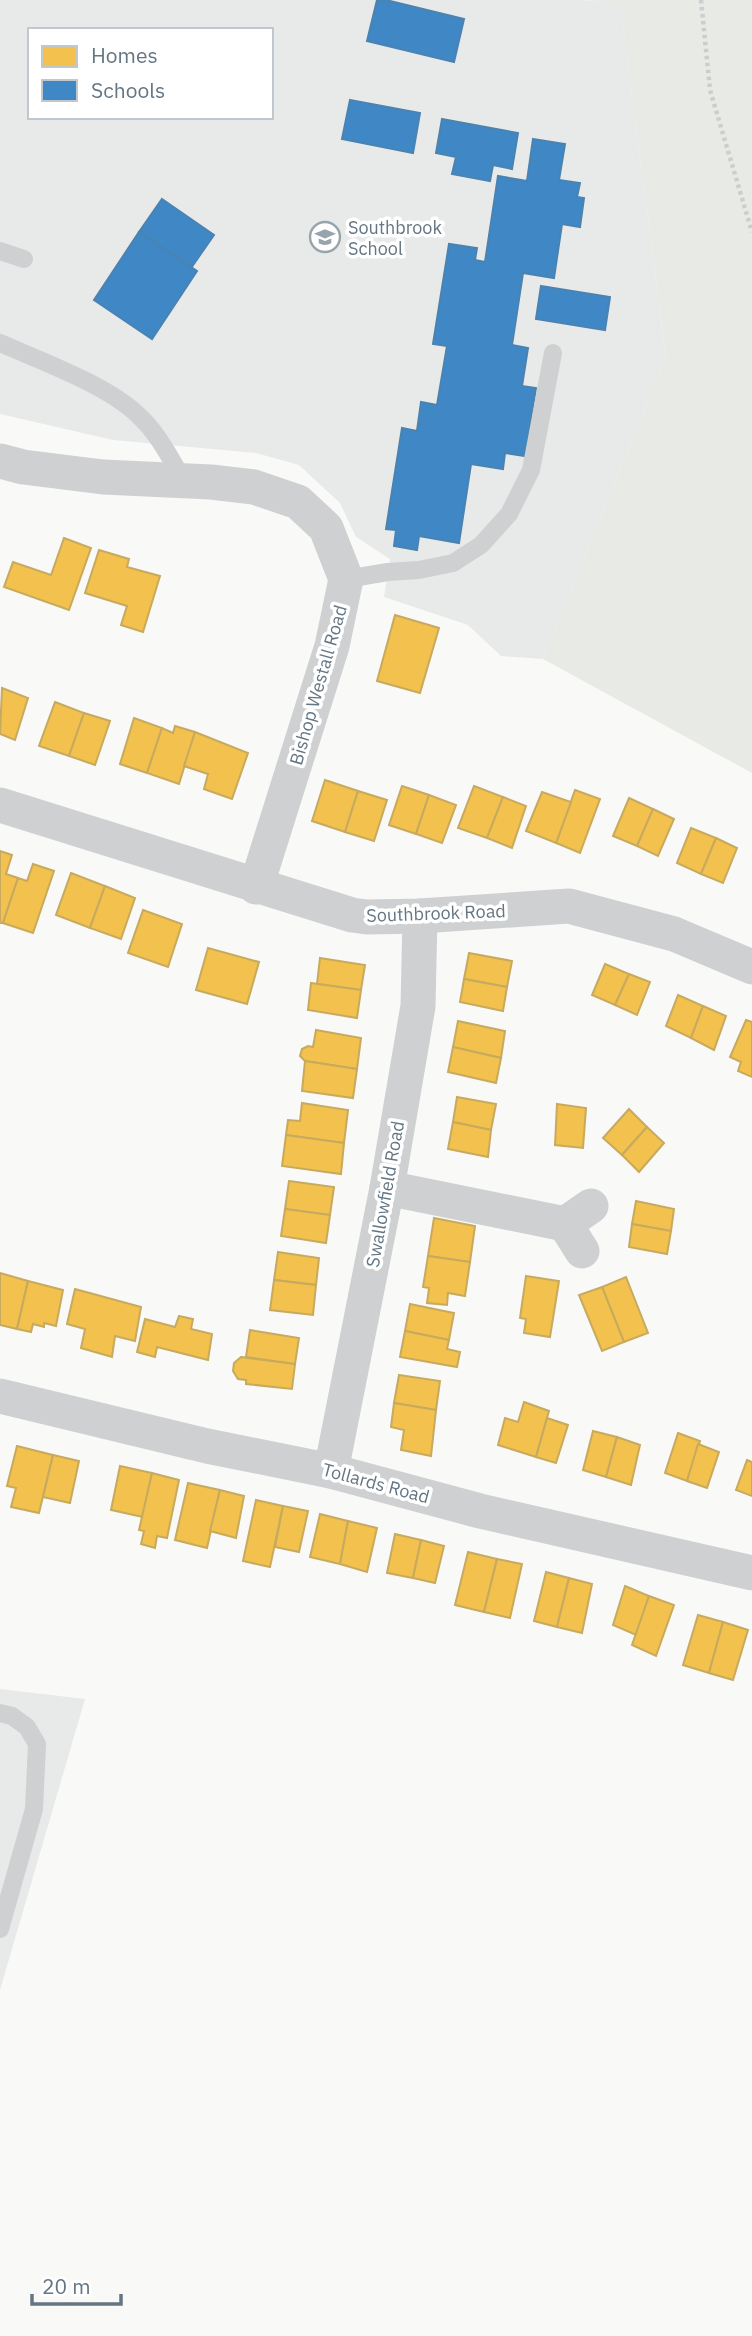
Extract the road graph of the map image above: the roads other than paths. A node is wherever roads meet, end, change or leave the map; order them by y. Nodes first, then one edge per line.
1 (0, 251) edge
2 (24, 259) dead end
3 (0, 343) edge
4 (554, 353) dead end
5 (0, 461) edge
6 (184, 481) junction
7 (346, 579) junction
8 (0, 805) edge
9 (256, 887) junction
10 (420, 916) junction
11 (752, 967) edge
12 (387, 1188) junction
13 (579, 1227) dead end
14 (0, 1396) edge
15 (331, 1471) junction
16 (752, 1573) edge
17 (0, 1713) edge
18 (0, 1929) edge

1 - 2 lane
3 - 6 lane
4 - 7 lane
5 - 6 street
6 - 7 street
7 - 9 street, Bishop Westall Road
8 - 9 street, Southbrook Road
9 - 10 street, Southbrook Road
10 - 11 street, Southbrook Road
10 - 12 street, Swallowfield Road
12 - 13 street
12 - 15 street, Swallowfield Road
14 - 15 street, Tollards Road
15 - 16 street, Tollards Road
17 - 18 lane

